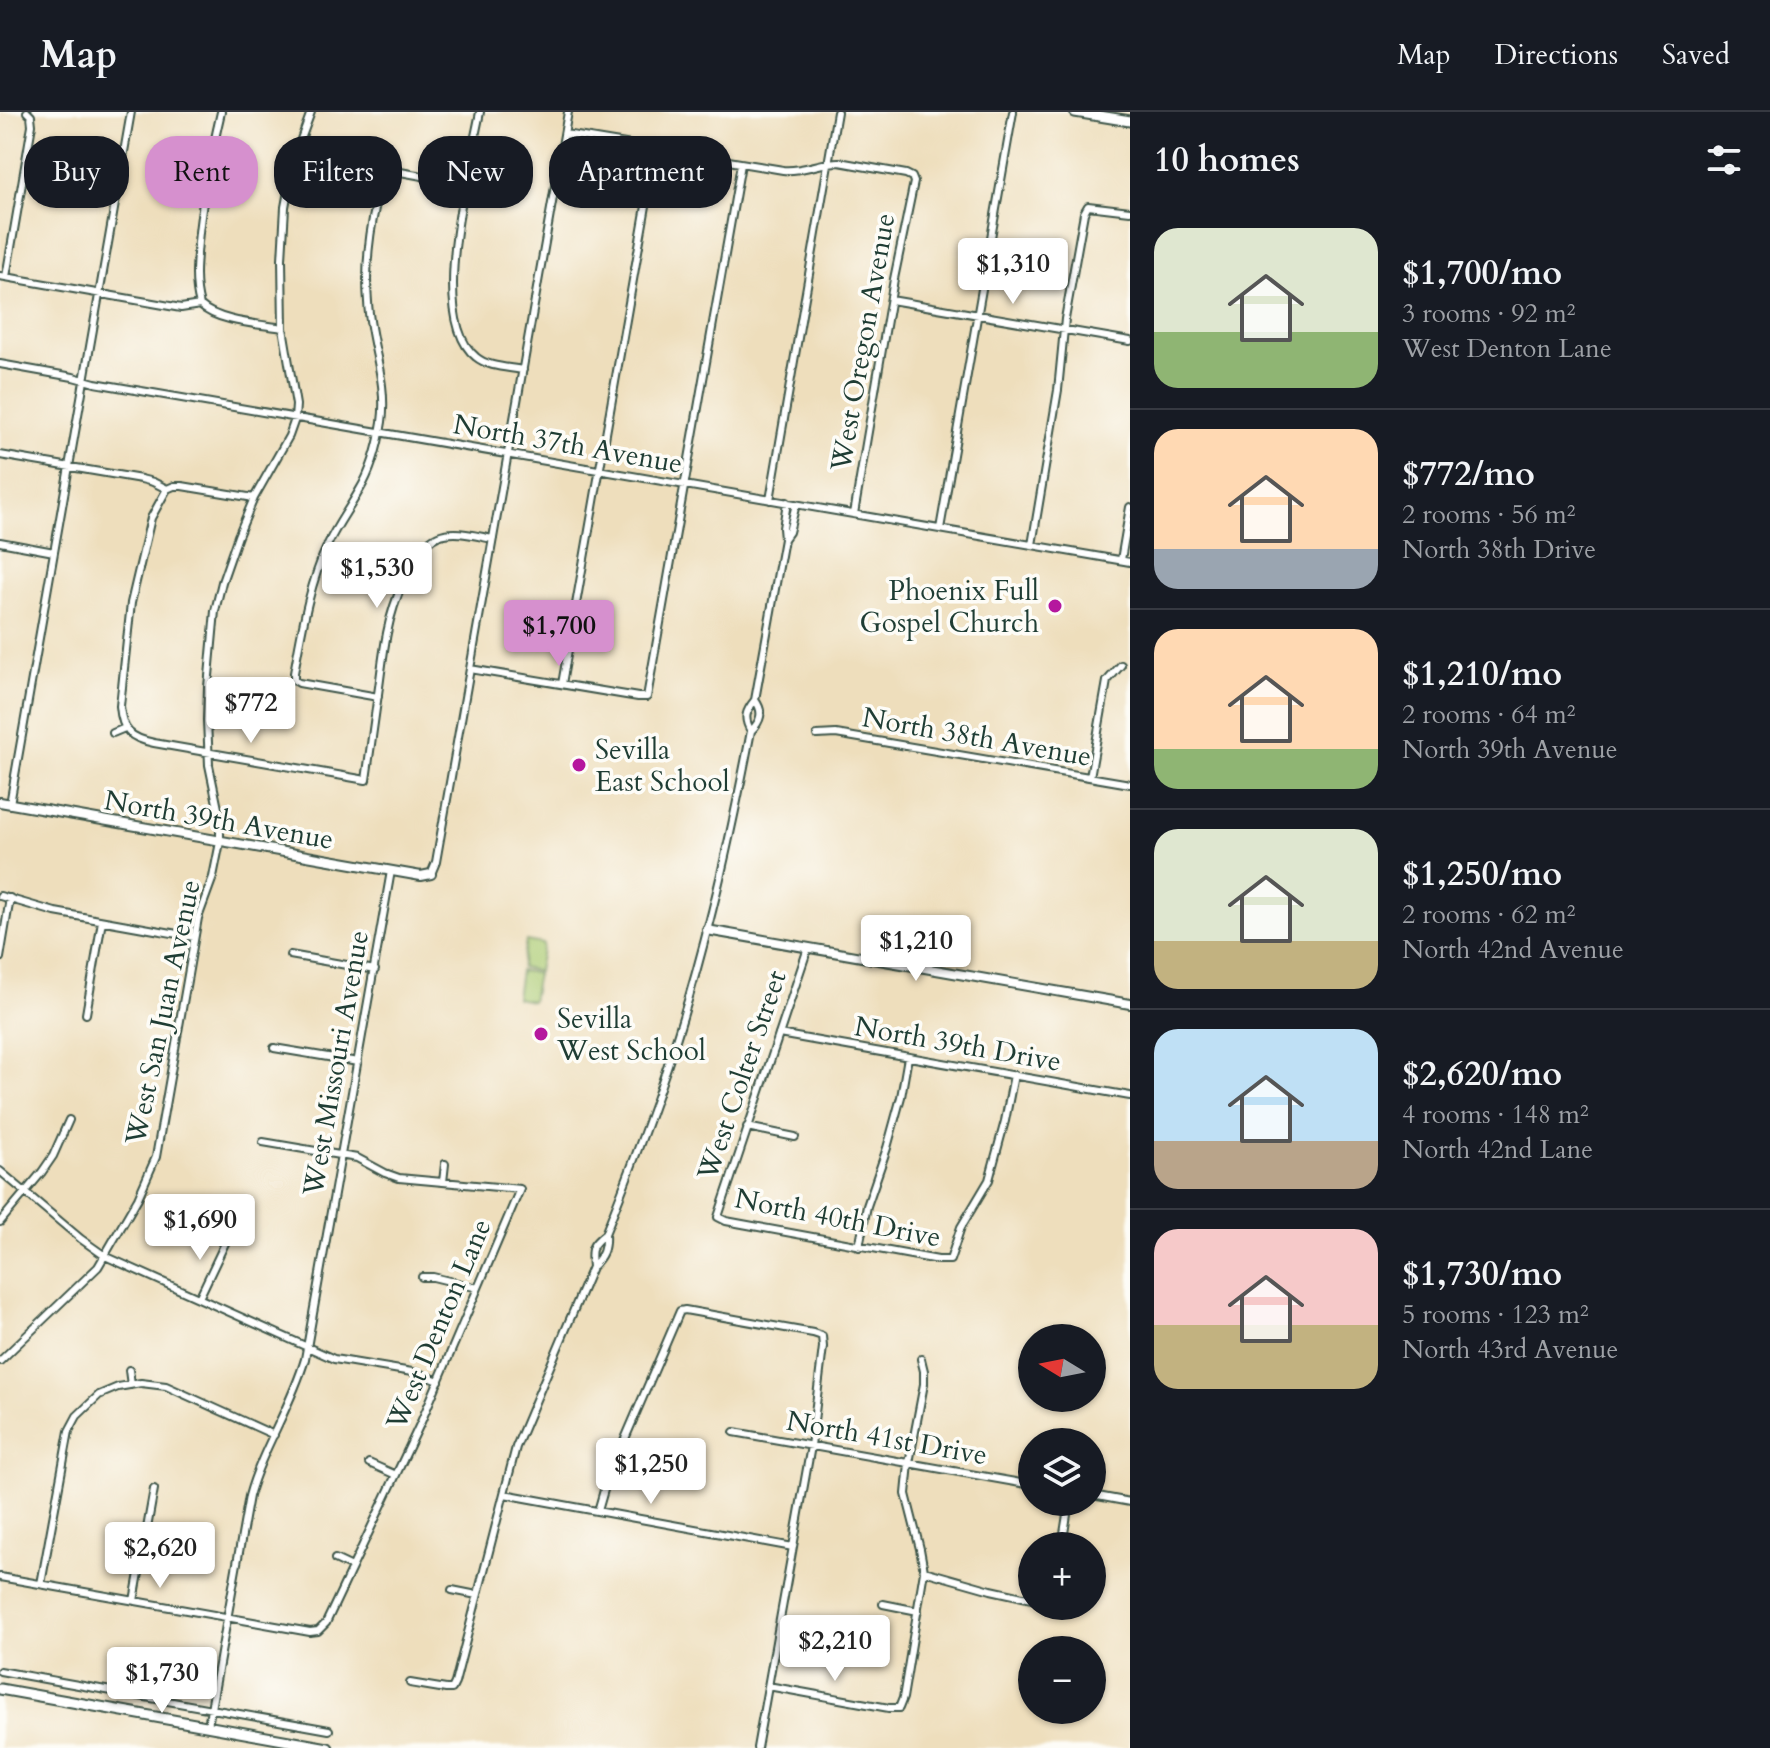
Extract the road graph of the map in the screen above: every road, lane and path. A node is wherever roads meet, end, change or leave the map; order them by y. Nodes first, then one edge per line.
1 (27, 112) edge
2 (131, 112) edge
3 (221, 112) edge
4 (311, 112) edge
5 (480, 112) edge
6 (568, 112) edge
7 (837, 112) edge
8 (1013, 112) edge
9 (1075, 112) edge
10 (1130, 121) edge
11 (565, 134) junction
12 (475, 136) edge
13 (577, 136) edge
14 (732, 162) edge
15 (829, 162) junction
16 (741, 164) junction
17 (418, 175) edge
18 (462, 208) edge
19 (646, 208) edge
20 (1130, 211) edge
21 (3, 276) edge
22 (99, 293) junction
23 (891, 300) junction
24 (200, 305) junction
25 (978, 315) junction
26 (283, 328) junction
27 (1064, 330) junction
28 (1130, 341) edge
29 (471, 353) junction
30 (463, 360) dead end
31 (0, 364) edge
32 (523, 370) junction
33 (83, 380) junction
34 (295, 419) junction
35 (380, 433) junction
36 (508, 454) junction
37 (0, 455) edge
38 (69, 467) junction
39 (600, 470) junction
40 (685, 485) junction
41 (167, 489) junction
42 (254, 498) junction
43 (770, 500) junction
44 (787, 502) junction
45 (796, 504) junction
46 (1130, 507) edge
47 (854, 514) junction
48 (434, 528) dead end
49 (940, 529) junction
50 (438, 536) junction
51 (493, 539) junction
52 (784, 539) junction
53 (0, 542) edge
54 (1032, 545) junction
55 (54, 552) junction
56 (1121, 560) junction
57 (1130, 562) edge
58 (1121, 665) dead end
59 (470, 669) junction
60 (562, 684) junction
61 (378, 697) junction
62 (755, 700) junction
63 (125, 728) junction
64 (751, 731) junction
65 (113, 733) dead end
66 (817, 735) dead end
67 (208, 753) junction
68 (1090, 777) junction
69 (1130, 784) edge
70 (5, 803) edge
71 (220, 842) junction
72 (391, 871) junction
73 (431, 874) joint
74 (0, 896) edge
75 (10, 898) junction
76 (102, 921) junction
77 (707, 930) junction
78 (194, 937) junction
79 (808, 948) junction
80 (290, 955) dead end
81 (0, 958) edge
82 (375, 970) junction
83 (1130, 1004) edge
84 (86, 1014) dead end
85 (779, 1034) junction
86 (274, 1048) dead end
87 (908, 1057) junction
88 (358, 1062) junction
89 (1014, 1075) junction
90 (1130, 1096) edge
91 (69, 1120) dead end
92 (747, 1127) junction
93 (795, 1137) dead end
94 (263, 1142) dead end
95 (341, 1155) junction
96 (445, 1164) dead end
97 (0, 1171) edge
98 (443, 1182) junction
99 (26, 1192) junction
100 (718, 1217) joint
101 (0, 1222) edge
102 (605, 1234) junction
103 (227, 1239) dead end
104 (859, 1247) junction
105 (105, 1256) junction
106 (592, 1267) junction
107 (422, 1277) dead end
108 (478, 1288) junction
109 (199, 1298) junction
110 (308, 1348) junction
111 (921, 1359) dead end
112 (0, 1361) edge
113 (129, 1370) dead end
114 (439, 1381) junction
115 (131, 1385) junction
116 (734, 1432) dead end
117 (274, 1435) junction
118 (811, 1446) junction
119 (369, 1463) dead end
120 (909, 1463) junction
121 (396, 1475) junction
122 (1018, 1482) edge
123 (154, 1489) dead end
124 (504, 1494) junction
125 (1106, 1498) edge
126 (1130, 1502) edge
127 (895, 1503) dead end
128 (907, 1503) junction
129 (598, 1511) junction
130 (793, 1547) junction
131 (335, 1559) dead end
132 (352, 1567) junction
133 (924, 1571) junction
134 (0, 1577) edge
135 (41, 1584) junction
136 (452, 1590) dead end
137 (477, 1595) junction
138 (1018, 1596) edge
139 (134, 1601) junction
140 (883, 1604) dead end
141 (918, 1611) junction
142 (227, 1618) junction
143 (0, 1671) edge
144 (410, 1683) dead end
145 (768, 1686) junction
146 (0, 1689) edge
147 (211, 1709) junction
148 (208, 1726) junction
149 (329, 1730) dead end
150 (289, 1745) edge
151 (328, 1748) edge
152 (757, 1748) edge

1 - 21 street
2 - 22 street
3 - 24 street
4 - 26 street, West San Juan Avenue
5 - 12 street
6 - 11 street
7 - 15 street
8 - 25 street
9 - 10 main road
11 - 13 street
11 - 32 street
14 - 16 street
15 - 16 street
15 - 23 street, West Oregon Avenue
15 - 43 street
16 - 40 street
17 - 35 street
18 - 29 street
19 - 39 street
20 - 27 street
21 - 22 street
22 - 24 street
22 - 33 street
23 - 25 street
23 - 47 street, West Oregon Avenue
24 - 26 street
25 - 27 street
25 - 49 street
26 - 34 street, West San Juan Avenue
27 - 28 street
27 - 54 street
29 - 30 street
29 - 32 street
31 - 33 street, North 37th Avenue
32 - 36 street
33 - 34 street, North 37th Avenue
33 - 38 street
34 - 35 street, North 37th Avenue
34 - 42 street, West San Juan Avenue
35 - 36 street, North 37th Avenue
35 - 61 street
36 - 39 street, North 37th Avenue
36 - 51 street
37 - 38 street
38 - 41 street
38 - 55 street
39 - 40 street, North 37th Avenue
39 - 60 street
40 - 43 street, North 37th Avenue
40 - 60 street
41 - 42 street
41 - 63 street
42 - 67 street, West San Juan Avenue
43 - 44 street, North 37th Avenue
44 - 45 street, North 37th Avenue
44 - 52 street
45 - 47 street, North 37th Avenue
45 - 52 street
46 - 56 street
47 - 49 street, North 37th Avenue
48 - 50 street
49 - 54 street, North 37th Avenue
50 - 51 street
50 - 61 street
51 - 59 street
52 - 62 street
53 - 55 street
54 - 56 street, North 37th Avenue
55 - 70 street
56 - 57 street, North 37th Avenue
58 - 68 street
59 - 60 street
59 - 73 street
61 - 67 street
62 - 64 street
62 - 64 street
63 - 65 street
63 - 67 street
64 - 77 street
66 - 68 street, North 38th Avenue
67 - 71 street, West San Juan Avenue
68 - 69 street, North 38th Avenue
70 - 71 street, North 39th Avenue
71 - 72 street, North 39th Avenue
71 - 78 street, West San Juan Avenue
72 - 73 street, North 39th Avenue
72 - 82 street, West Missouri Avenue
74 - 75 street
75 - 76 street
75 - 81 street
76 - 78 street
76 - 84 street
77 - 79 street
77 - 102 street
78 - 105 street, West San Juan Avenue
79 - 83 street
79 - 85 street, West Colter Street
80 - 82 street
82 - 88 street, West Missouri Avenue
85 - 87 street, North 39th Drive
85 - 92 street, West Colter Street
86 - 88 street
87 - 89 street, North 39th Drive
87 - 104 street
88 - 95 street, West Missouri Avenue
89 - 90 street, North 39th Drive
89 - 104 street, North 40th Drive
91 - 99 street
92 - 93 street
92 - 100 street, West Colter Street
94 - 95 street
95 - 98 street
95 - 110 street, West Missouri Avenue
96 - 98 street
97 - 99 street
98 - 108 street, West Denton Lane
99 - 101 street
99 - 105 street
100 - 104 street, North 40th Drive
102 - 106 street
102 - 106 street
103 - 109 street
105 - 109 street
105 - 112 street, West San Juan Avenue
106 - 124 street
107 - 108 street
108 - 114 street, West Denton Lane
109 - 110 street
110 - 114 street
110 - 117 street, West Missouri Avenue
111 - 120 street
113 - 115 street
114 - 121 street, West Denton Lane
115 - 117 street
115 - 135 street
116 - 118 street, North 41st Drive
117 - 142 street, West Missouri Avenue
118 - 120 street, North 41st Drive
118 - 129 street
118 - 130 street
119 - 121 street, West Denton Lane
120 - 122 street, North 41st Drive
120 - 128 street
121 - 132 street, West Denton Lane
123 - 139 street
124 - 129 street
124 - 137 street
125 - 126 street
127 - 128 street
128 - 133 street
129 - 130 street
130 - 145 street
131 - 132 street
132 - 142 street, West Denton Lane
133 - 138 street
133 - 141 street
134 - 135 street
135 - 139 street
136 - 137 street
137 - 144 street
139 - 142 street
140 - 141 street
141 - 145 street
142 - 147 street, West Missouri Avenue
143 - 147 street
145 - 152 street
146 - 148 main road
147 - 148 street, West Missouri Avenue
147 - 149 street
148 - 150 main road
150 - 151 main road

